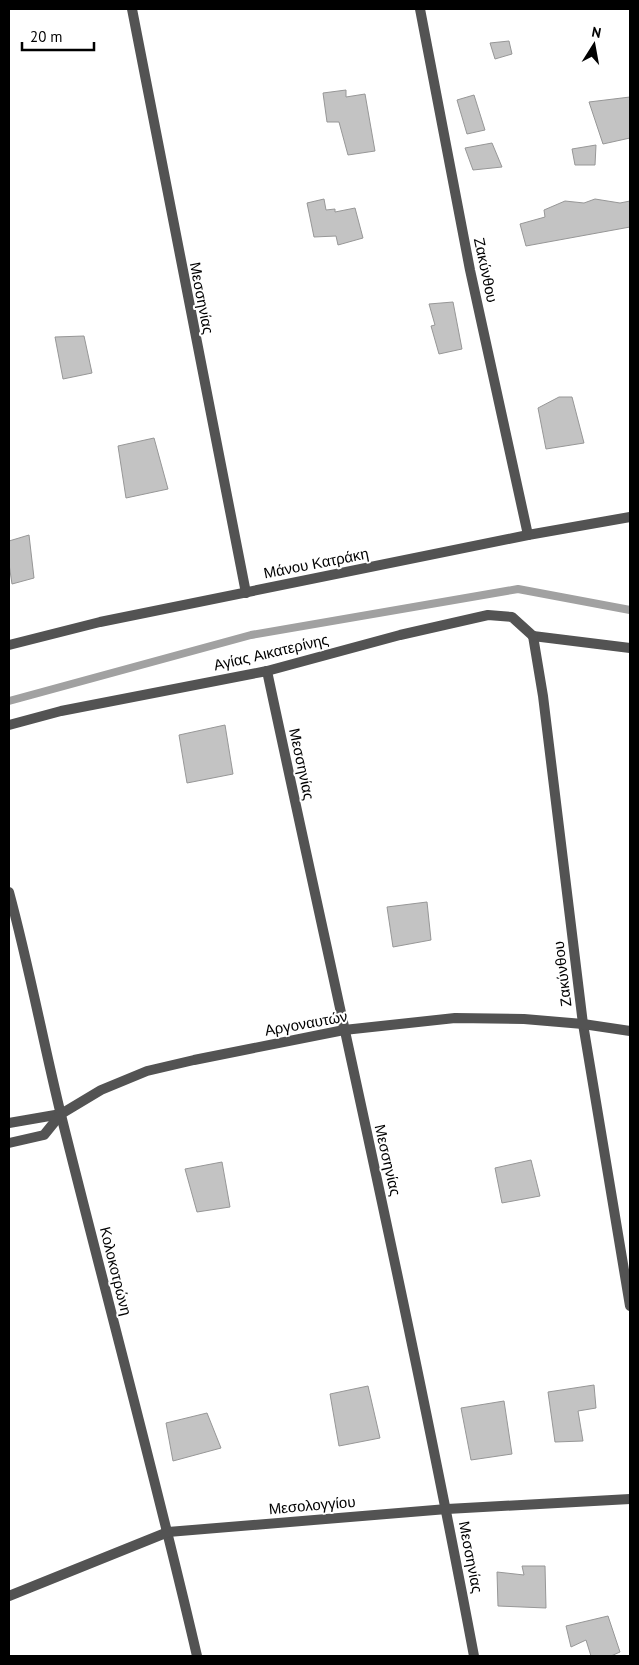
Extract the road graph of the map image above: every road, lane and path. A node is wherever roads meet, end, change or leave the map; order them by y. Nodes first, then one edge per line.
1 (132, 9) edge
2 (420, 9) edge
3 (630, 517) edge
4 (528, 535) junction
5 (246, 593) junction
6 (532, 636) junction
7 (9, 645) edge
8 (630, 648) edge
9 (267, 671) junction
10 (9, 725) edge
11 (9, 892) edge
12 (583, 1024) junction
13 (344, 1030) junction
14 (630, 1031) edge
15 (61, 1114) junction
16 (9, 1123) edge
17 (9, 1143) edge
18 (630, 1306) edge
19 (630, 1499) edge
20 (447, 1509) junction
21 (168, 1532) junction
22 (9, 1596) edge
23 (197, 1656) edge
24 (474, 1656) edge

1 - 5 street, Μεσσηνίας
2 - 4 street, Ζακύνθου
3 - 4 street, Μάνου Κατράκη
4 - 5 street, Μάνου Κατράκη
5 - 7 street, Μάνου Κατράκη
6 - 8 street
6 - 9 street, Αγίας Αικατερίνης
6 - 12 street, Ζακύνθου
9 - 10 street, Αγίας Αικατερίνης
9 - 13 street, Μεσσηνίας
11 - 15 street, Κολοκοτρώνη
12 - 13 street, Αργοναυτών
12 - 14 street, Αργοναυτών
12 - 18 street, Ζακύνθου
13 - 15 street, Αργοναυτών
13 - 20 street, Μεσσηνίας
15 - 16 street
15 - 17 street, Αργοναυτών
15 - 21 street, Κολοκοτρώνη
19 - 20 street, Μεσολογγίου
20 - 21 street, Μεσολογγίου
20 - 24 street, Μεσσηνίας
21 - 22 street, Μεσολογγίου
21 - 23 street, Κολοκοτρώνη

